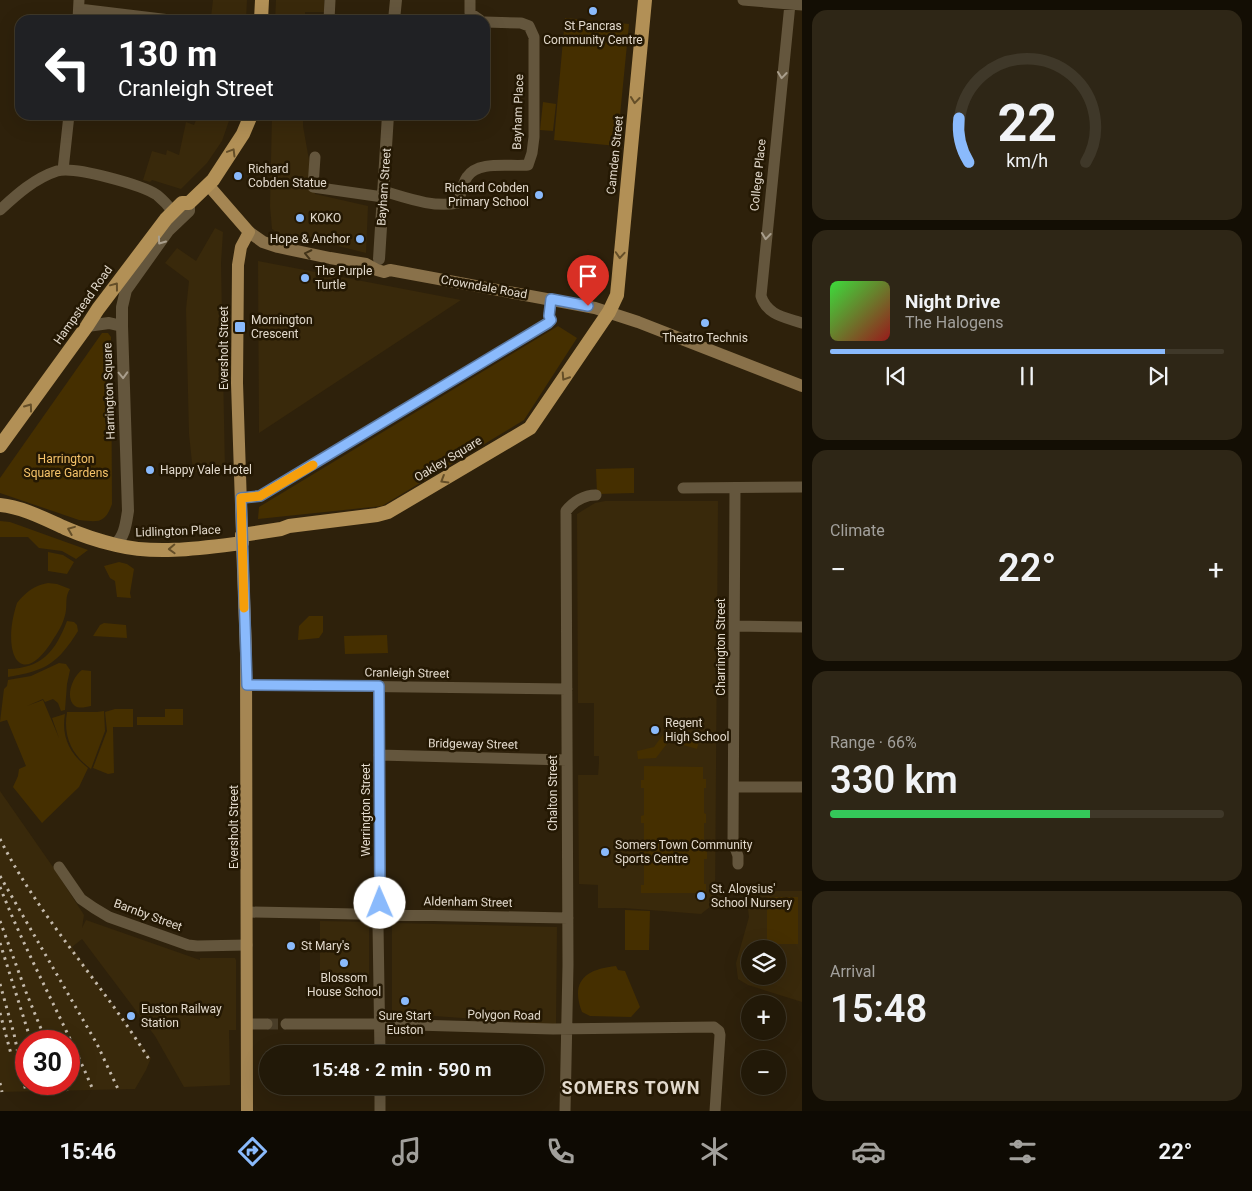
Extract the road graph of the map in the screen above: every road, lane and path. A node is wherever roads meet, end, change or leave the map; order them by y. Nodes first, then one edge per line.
1 (262, 0) edge
2 (330, 0) edge
3 (396, 0) edge
4 (470, 0) edge
5 (645, 0) edge
6 (743, 0) edge
7 (797, 3) edge
8 (79, 10) edge
9 (124, 15) edge
10 (262, 15) edge
11 (329, 15) edge
12 (394, 15) edge
13 (474, 15) edge
14 (490, 22) edge
15 (68, 120) edge
16 (249, 120) edge
17 (388, 120) edge
18 (315, 157) dead end
19 (63, 170) junction
20 (205, 190) junction
21 (383, 194) junction
22 (189, 203) junction
23 (0, 210) edge
24 (173, 212) junction
25 (249, 232) junction
26 (378, 259) junction
27 (366, 264) junction
28 (390, 270) junction
29 (551, 299) junction
30 (610, 312) junction
31 (802, 323) edge
32 (88, 326) junction
33 (122, 326) junction
34 (802, 386) edge
35 (0, 446) edge
36 (802, 487) edge
37 (684, 488) dead end
38 (735, 488) junction
39 (596, 495) dead end
40 (241, 498) junction
41 (0, 505) edge
42 (242, 539) junction
43 (115, 545) junction
44 (735, 626) junction
45 (802, 627) edge
46 (247, 685) junction
47 (379, 686) junction
48 (567, 689) junction
49 (379, 756) junction
50 (567, 760) junction
51 (734, 787) junction
52 (802, 787) edge
53 (738, 864) dead end
54 (60, 867) dead end
55 (248, 912) junction
56 (379, 914) junction
57 (568, 918) junction
58 (247, 945) junction
59 (247, 1024) junction
60 (267, 1024) tunnel mouth
61 (286, 1024) tunnel mouth
62 (381, 1024) junction
63 (566, 1029) junction
64 (380, 1045) edge
65 (380, 1095) edge
66 (247, 1111) edge
67 (380, 1111) edge
68 (565, 1111) edge
69 (715, 1111) edge

1 - 10 highway
2 - 11 street
3 - 12 street
4 - 13 street
5 -> 30 highway, Camden Street
6 - 7 street
7 -> 31 street, College Place
8 - 9 street
14 - 21 street, Bayham Place
15 - 19 street
20 -> 16 highway, Hampstead Road
17 - 21 street, Bayham Street
18 - 21 street, Bayham Place
19 - 23 street
19 - 24 street
20 - 22 highway, Hampstead Road
20 - 25 main road
21 - 26 street, Bayham Street
22 - 24 highway, Hampstead Road
22 -> 33 street
32 -> 24 highway, Hampstead Road
27 -> 25 main road, Crowndale Road
25 - 40 main road, Eversholt Street
26 - 27 street
26 - 28 street
27 - 28 main road, Crowndale Road
28 - 29 main road, Crowndale Road
29 - 30 main road, Crowndale Road
29 - 40 street
30 - 34 main road, Crowndale Road
30 -> 42 highway, Oakley Square
32 - 33 street, Harrington Square
35 -> 32 highway, Hampstead Road
33 -> 43 street, Harrington Square
36 - 38 street
37 - 38 street
38 - 44 street, Charrington Street
39 - 48 street, Chalton Street
40 - 42 main road
43 -> 41 highway
42 -> 43 highway, Lidlington Place
42 - 46 main road, Eversholt Street
44 - 45 street
44 - 51 street, Charrington Street
46 - 47 street, Cranleigh Street
46 - 55 main road, Eversholt Street
47 - 48 street, Cranleigh Street
47 - 49 street, Werrington Street
48 - 50 street, Chalton Street
49 - 50 street, Bridgeway Street
49 - 56 street, Werrington Street
50 - 57 street, Chalton Street
51 - 52 street
51 - 53 street, Charrington Street
54 - 58 street, Barnby Street
55 - 56 street, Aldenham Street
55 - 58 main road, Eversholt Street
56 - 57 street, Aldenham Street
56 - 62 street, Werrington Street
57 - 63 street, Chalton Street
58 - 59 main road, Eversholt Street
59 - 60 street
59 - 66 main road, Eversholt Street
61 - 62 street, Polygon Road
62 - 63 street, Polygon Road
62 - 64 street, Werrington Street
63 - 68 street, Chalton Street
63 - 69 street, Polygon Road
65 - 67 street

